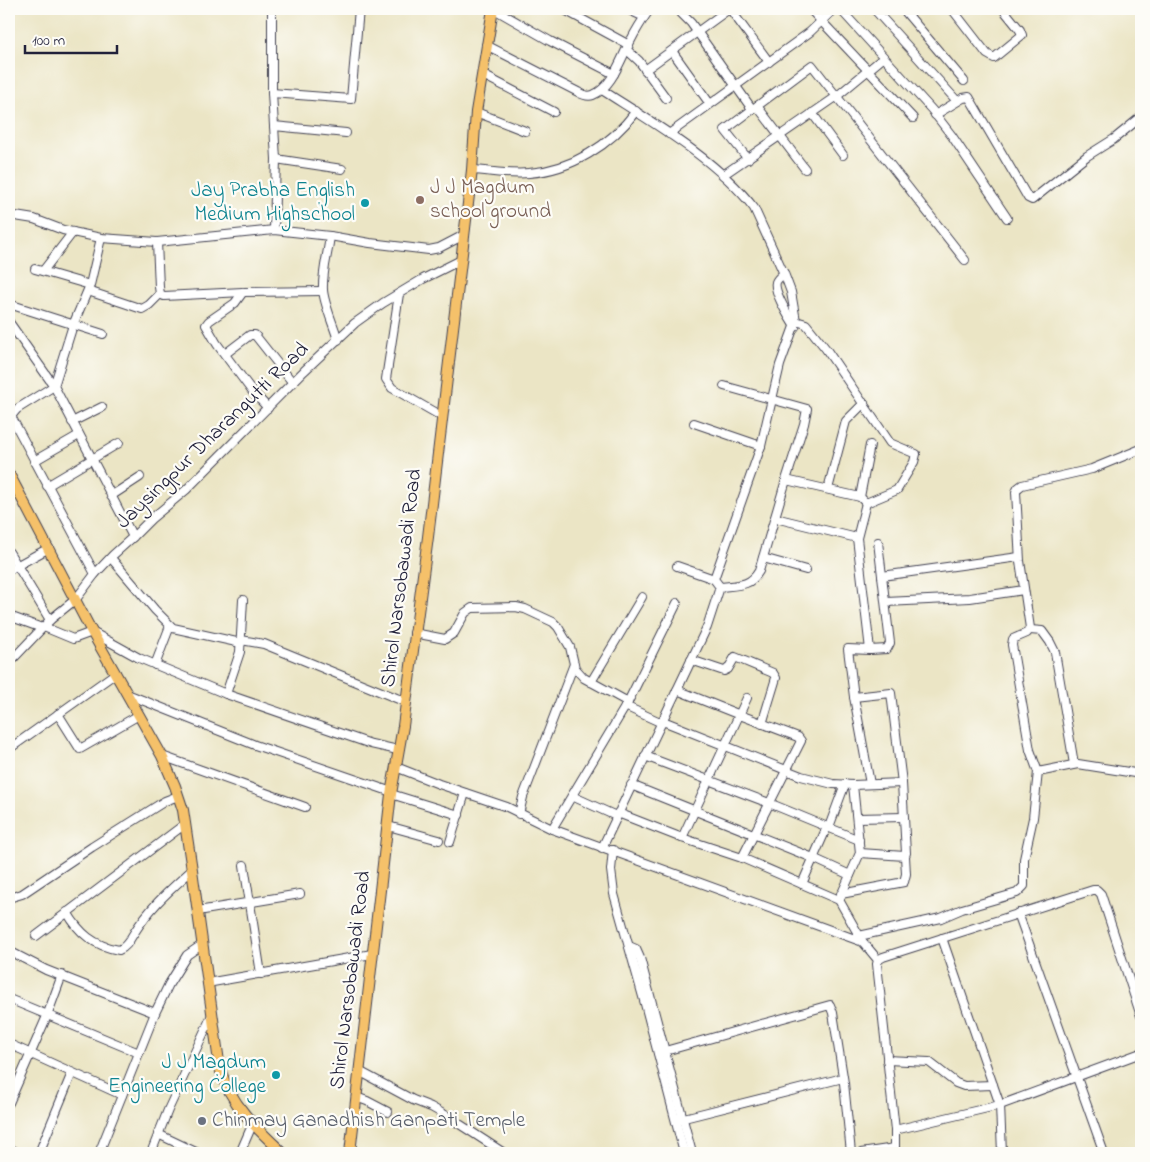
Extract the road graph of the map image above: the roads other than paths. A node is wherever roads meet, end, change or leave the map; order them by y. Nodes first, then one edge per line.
1 (272, 9) edge
2 (359, 9) edge
3 (494, 9) edge
4 (564, 9) edge
5 (628, 9) edge
6 (650, 9) edge
7 (677, 9) edge
8 (730, 9) edge
9 (810, 9) edge
10 (834, 9) edge
11 (840, 9) edge
12 (874, 9) edge
13 (903, 9) edge
14 (952, 9) edge
15 (1003, 9) edge
16 (644, 17) junction
17 (822, 21) junction
18 (697, 32) junction
19 (486, 45) junction
20 (628, 47) junction
21 (672, 51) junction
22 (883, 58) junction
23 (769, 62) junction
24 (645, 70) junction
25 (869, 70) junction
26 (614, 74) junction
27 (483, 75) junction
28 (964, 81) dead end
29 (736, 86) junction
30 (602, 90) junction
31 (272, 93) junction
32 (836, 97) junction
33 (666, 98) dead end
34 (957, 101) junction
35 (710, 104) junction
36 (754, 107) junction
37 (476, 112) junction
38 (554, 112) dead end
39 (636, 112) junction
40 (812, 113) junction
41 (935, 115) junction
42 (1141, 117) edge
43 (913, 118) dead end
44 (274, 126) junction
45 (526, 131) dead end
46 (346, 133) dead end
47 (669, 134) junction
48 (781, 135) junction
49 (843, 155) dead end
50 (276, 159) junction
51 (748, 159) junction
52 (342, 169) dead end
53 (805, 169) dead end
54 (472, 170) junction
55 (723, 175) junction
56 (9, 215) edge
57 (1008, 218) dead end
58 (274, 230) junction
59 (73, 232) junction
60 (464, 235) junction
61 (330, 236) junction
62 (101, 238) junction
63 (157, 242) junction
64 (461, 260) junction
65 (965, 260) dead end
66 (784, 273) junction
67 (89, 288) junction
68 (323, 291) junction
69 (243, 292) junction
70 (160, 294) junction
71 (399, 294) junction
72 (9, 304) edge
73 (9, 322) edge
74 (795, 324) junction
75 (73, 325) junction
76 (103, 334) dead end
77 (338, 340) junction
78 (225, 354) junction
79 (293, 382) junction
80 (54, 386) junction
81 (724, 386) dead end
82 (772, 400) junction
83 (864, 403) junction
84 (102, 406) dead end
85 (268, 408) junction
86 (441, 416) junction
87 (72, 422) junction
88 (694, 423) dead end
89 (79, 435) junction
90 (119, 443) dead end
91 (870, 445) dead end
92 (761, 446) junction
93 (1141, 449) edge
94 (34, 460) junction
95 (92, 460) junction
96 (9, 474) edge
97 (140, 478) dead end
98 (786, 480) junction
99 (48, 486) junction
100 (828, 489) junction
101 (111, 496) junction
102 (863, 500) junction
103 (775, 518) junction
104 (134, 537) junction
105 (857, 538) junction
106 (878, 542) dead end
107 (49, 548) junction
108 (9, 552) edge
109 (1019, 557) junction
110 (111, 558) junction
111 (763, 558) junction
112 (17, 566) junction
113 (677, 566) dead end
114 (9, 570) edge
115 (806, 570) dead end
116 (95, 574) junction
117 (882, 576) junction
118 (714, 579) junction
119 (720, 587) junction
120 (1024, 590) junction
121 (642, 597) dead end
122 (76, 599) junction
123 (243, 600) dead end
124 (886, 602) junction
125 (676, 603) dead end
126 (9, 616) edge
127 (50, 620) junction
128 (170, 626) junction
129 (43, 628) junction
130 (1030, 630) junction
131 (92, 632) junction
132 (414, 633) junction
133 (241, 642) junction
134 (870, 650) junction
135 (691, 660) junction
136 (9, 663) edge
137 (574, 664) junction
138 (155, 665) junction
139 (116, 673) junction
140 (591, 682) junction
141 (677, 690) junction
142 (127, 694) junction
143 (226, 694) junction
144 (854, 697) junction
145 (747, 698) dead end
146 (406, 702) junction
147 (627, 704) junction
148 (58, 714) junction
149 (139, 715) junction
150 (740, 715) junction
151 (662, 722) junction
152 (762, 724) junction
153 (724, 746) junction
154 (9, 749) edge
155 (398, 750) junction
156 (162, 756) junction
157 (646, 756) junction
158 (1074, 764) junction
159 (396, 767) junction
160 (785, 770) junction
161 (1038, 772) junction
162 (1141, 774) edge
163 (709, 780) junction
164 (902, 783) junction
165 (870, 784) junction
166 (631, 785) junction
167 (849, 785) junction
168 (465, 792) junction
169 (391, 793) junction
170 (178, 796) junction
171 (572, 796) junction
172 (769, 803) junction
173 (305, 807) dead end
174 (694, 811) junction
175 (519, 814) junction
176 (617, 814) junction
177 (458, 815) junction
178 (904, 817) junction
179 (856, 818) junction
180 (185, 824) junction
181 (388, 826) junction
182 (828, 827) junction
183 (552, 829) junction
184 (754, 834) junction
185 (682, 838) junction
186 (438, 840) dead end
187 (859, 840) junction
188 (450, 842) dead end
189 (602, 848) junction
190 (613, 850) junction
191 (860, 853) junction
192 (905, 856) junction
193 (742, 858) junction
194 (813, 858) junction
195 (244, 865) dead end
196 (192, 870) junction
197 (850, 875) junction
198 (802, 884) junction
199 (300, 894) dead end
200 (9, 896) edge
201 (840, 897) junction
202 (250, 902) junction
203 (198, 911) junction
204 (66, 912) junction
205 (1018, 913) junction
206 (36, 936) dead end
207 (942, 938) junction
208 (861, 939) junction
209 (203, 944) junction
210 (9, 951) edge
211 (372, 954) junction
212 (878, 960) junction
213 (261, 974) junction
214 (62, 975) junction
215 (207, 983) junction
216 (9, 999) edge
217 (155, 1013) junction
218 (212, 1014) junction
219 (47, 1016) junction
220 (1141, 1016) edge
221 (9, 1044) edge
222 (661, 1052) junction
223 (30, 1053) junction
224 (139, 1053) junction
225 (1141, 1053) edge
226 (887, 1060) junction
227 (359, 1071) junction
228 (72, 1072) junction
229 (1077, 1077) junction
230 (843, 1078) junction
231 (993, 1085) junction
232 (122, 1095) junction
233 (356, 1097) junction
234 (9, 1103) edge
235 (1000, 1105) junction
236 (388, 1112) dead end
237 (679, 1119) junction
238 (253, 1123) junction
239 (895, 1130) junction
240 (158, 1134) junction
241 (9, 1149) edge
242 (895, 1150) edge
243 (19, 1153) edge
244 (39, 1153) edge
245 (99, 1153) edge
246 (151, 1153) edge
247 (198, 1153) edge
248 (240, 1153) edge
249 (283, 1153) edge
250 (350, 1153) edge
251 (504, 1153) edge
252 (684, 1153) edge
253 (692, 1153) edge
254 (851, 1153) edge
255 (861, 1153) edge
256 (1002, 1153) edge
257 (1104, 1153) edge

1 - 31 street
2 - 31 street
3 - 19 main road, Shirol Narsobawadi Road
3 - 26 street
4 - 20 street
5 - 16 street
6 - 16 street
7 - 18 street
8 - 18 street
8 - 23 street
9 - 17 street
10 - 17 street
11 - 22 street
12 - 34 street
13 - 28 street
14 - 15 street
16 - 20 street
17 - 23 street
17 - 25 street
18 - 21 street
18 - 29 street
19 - 27 main road, Shirol Narsobawadi Road
19 - 30 street
20 - 24 street
20 - 26 street
21 - 24 street
21 - 35 street
22 - 25 street
22 - 41 street
23 - 29 street
24 - 33 street
25 - 32 street
25 - 43 street
26 - 30 street
27 - 37 main road, Shirol Narsobawadi Road
27 - 38 street
29 - 35 street
29 - 36 street
30 - 39 street
31 - 44 street
32 - 36 street
32 - 40 street
32 - 65 street
34 - 41 street
34 - 42 street
35 - 47 street
36 - 48 street
36 - 51 street
37 - 45 street
37 - 54 main road, Shirol Narsobawadi Road
39 - 47 street
39 - 54 street
40 - 48 street
40 - 49 street
41 - 57 street
44 - 46 street
44 - 50 street
47 - 55 street
48 - 51 street
48 - 53 street
50 - 52 street
50 - 58 street
51 - 55 street
54 - 60 main road, Shirol Narsobawadi Road
55 - 66 street
56 - 59 street
58 - 61 street
58 - 63 street
59 - 62 street
59 - 67 street
60 - 61 street
60 - 64 main road, Shirol Narsobawadi Road
61 - 68 street
62 - 63 street
62 - 67 street
63 - 70 street
64 - 71 street, Jaysingpur Dharangutti Road
64 - 86 main road, Shirol Narsobawadi Road
66 - 74 street
66 - 74 street
67 - 70 street
67 - 75 street
68 - 69 street
68 - 77 street
69 - 70 street
69 - 78 street
71 - 77 street, Jaysingpur Dharangutti Road
71 - 86 street
72 - 75 street
73 - 80 street
74 - 82 street
74 - 83 street
75 - 76 street
75 - 80 street
77 - 79 street, Jaysingpur Dharangutti Road
78 - 79 street
78 - 85 street
79 - 85 street, Jaysingpur Dharangutti Road
80 - 87 street
80 - 94 street
81 - 82 street
82 - 92 street
82 - 98 street
83 - 100 street
83 - 102 street
84 - 87 street
85 - 104 street, Jaysingpur Dharangutti Road
86 - 132 main road, Shirol Narsobawadi Road
87 - 89 street
88 - 92 street
89 - 94 street
89 - 95 street
90 - 95 street
91 - 102 street
92 - 118 street
93 - 109 street
94 - 99 street
95 - 99 street
95 - 101 street
96 - 107 main road
97 - 101 street
98 - 100 street
98 - 103 street
99 - 116 street
100 - 102 street
101 - 104 street
102 - 105 street
103 - 105 street
103 - 111 street
104 - 110 street, Jaysingpur Dharangutti Road
105 - 134 street
106 - 117 street
107 - 112 street
107 - 122 main road
108 - 112 street
109 - 117 street
109 - 120 street
110 - 116 street, Jaysingpur Dharangutti Road
110 - 128 street
111 - 115 street
111 - 119 street
112 - 114 street
112 - 127 street
113 - 118 street
116 - 122 street, Jaysingpur Dharangutti Road
117 - 124 street
118 - 119 street
119 - 135 street
120 - 124 street
120 - 130 street
121 - 140 street
122 - 127 street, Jaysingpur Dharangutti Road
122 - 131 main road
123 - 133 street
124 - 134 street
125 - 147 street
126 - 129 street
127 - 129 street, Jaysingpur Dharangutti Road
128 - 133 street
128 - 138 street
129 - 131 street
129 - 136 street, Jaysingpur Dharangutti Road
130 - 158 street
130 - 161 street
131 - 138 street
131 - 139 main road
132 - 137 street
132 - 146 main road, Shirol Narsobawadi Road
133 - 143 street
133 - 146 street
134 - 144 street
135 - 141 street
135 - 152 street
137 - 140 street
137 - 175 street
138 - 143 street
139 - 142 main road
139 - 148 street
140 - 147 street
141 - 150 street
141 - 151 street
142 - 149 main road
142 - 169 street
143 - 155 street
144 - 164 street
144 - 165 street
145 - 150 street
146 - 155 main road, Shirol Narsobawadi Road
147 - 151 street
147 - 171 street
148 - 149 street
148 - 154 street
149 - 156 main road
150 - 152 street
150 - 153 street
151 - 153 street
151 - 157 street
152 - 160 street
153 - 160 street
153 - 163 street
155 - 159 main road, Shirol Narsobawadi Road
156 - 170 main road
156 - 173 street
157 - 163 street
157 - 166 street
158 - 161 street
158 - 162 street
159 - 168 street
159 - 169 main road, Shirol Narsobawadi Road
160 - 167 street
160 - 172 street
161 - 208 street
163 - 172 street
163 - 174 street
164 - 165 street
164 - 178 street
165 - 167 street
166 - 174 street
166 - 176 street
167 - 179 street
167 - 182 street
168 - 175 street
168 - 177 street
169 - 177 street
169 - 181 main road, Shirol Narsobawadi Road
170 - 180 main road
170 - 200 street
171 - 176 street
171 - 183 street
172 - 182 street
172 - 184 street
174 - 184 street
174 - 185 street
175 - 183 street
176 - 185 street
176 - 189 street
177 - 188 street
178 - 179 street
178 - 192 street
179 - 187 street
180 - 196 main road
180 - 204 street
181 - 186 street
181 - 211 main road, Shirol Narsobawadi Road
182 - 187 street
182 - 194 street
183 - 189 street
184 - 193 street
184 - 194 street
185 - 193 street
187 - 191 street
189 - 190 street
190 - 208 street
190 - 222 street
191 - 192 street
191 - 197 street
192 - 201 street
193 - 198 street
194 - 197 street
194 - 198 street
195 - 202 street
196 - 203 main road
196 - 204 street
197 - 201 street
198 - 201 street
199 - 202 street
201 - 208 street
202 - 203 street
202 - 213 street
203 - 209 main road
204 - 206 street
205 - 207 street
205 - 220 street
205 - 229 street
207 - 212 street
207 - 231 street
208 - 212 street
209 - 215 main road
209 - 217 street
210 - 214 street
211 - 213 street
211 - 227 main road, Shirol Narsobawadi Road
212 - 226 street
213 - 215 street
214 - 217 street
214 - 219 street
215 - 218 main road
216 - 219 street
217 - 224 street
218 - 238 main road
218 - 240 street
219 - 223 street
219 - 224 street
221 - 223 street
222 - 230 street
222 - 237 street
223 - 228 street
223 - 234 street
224 - 232 street
225 - 229 street
226 - 231 street
226 - 239 street
227 - 233 main road, Shirol Narsobawadi Road
227 - 251 street
228 - 232 street
228 - 244 street
229 - 235 street
229 - 257 street
230 - 237 street
230 - 254 street
231 - 235 street
232 - 245 street
233 - 236 street
233 - 250 main road, Shirol Narsobawadi Road
235 - 239 street
235 - 256 street
237 - 252 street
237 - 253 street
238 - 248 street
238 - 249 main road
239 - 242 street
240 - 246 street
240 - 247 street
241 - 243 street
242 - 255 street

